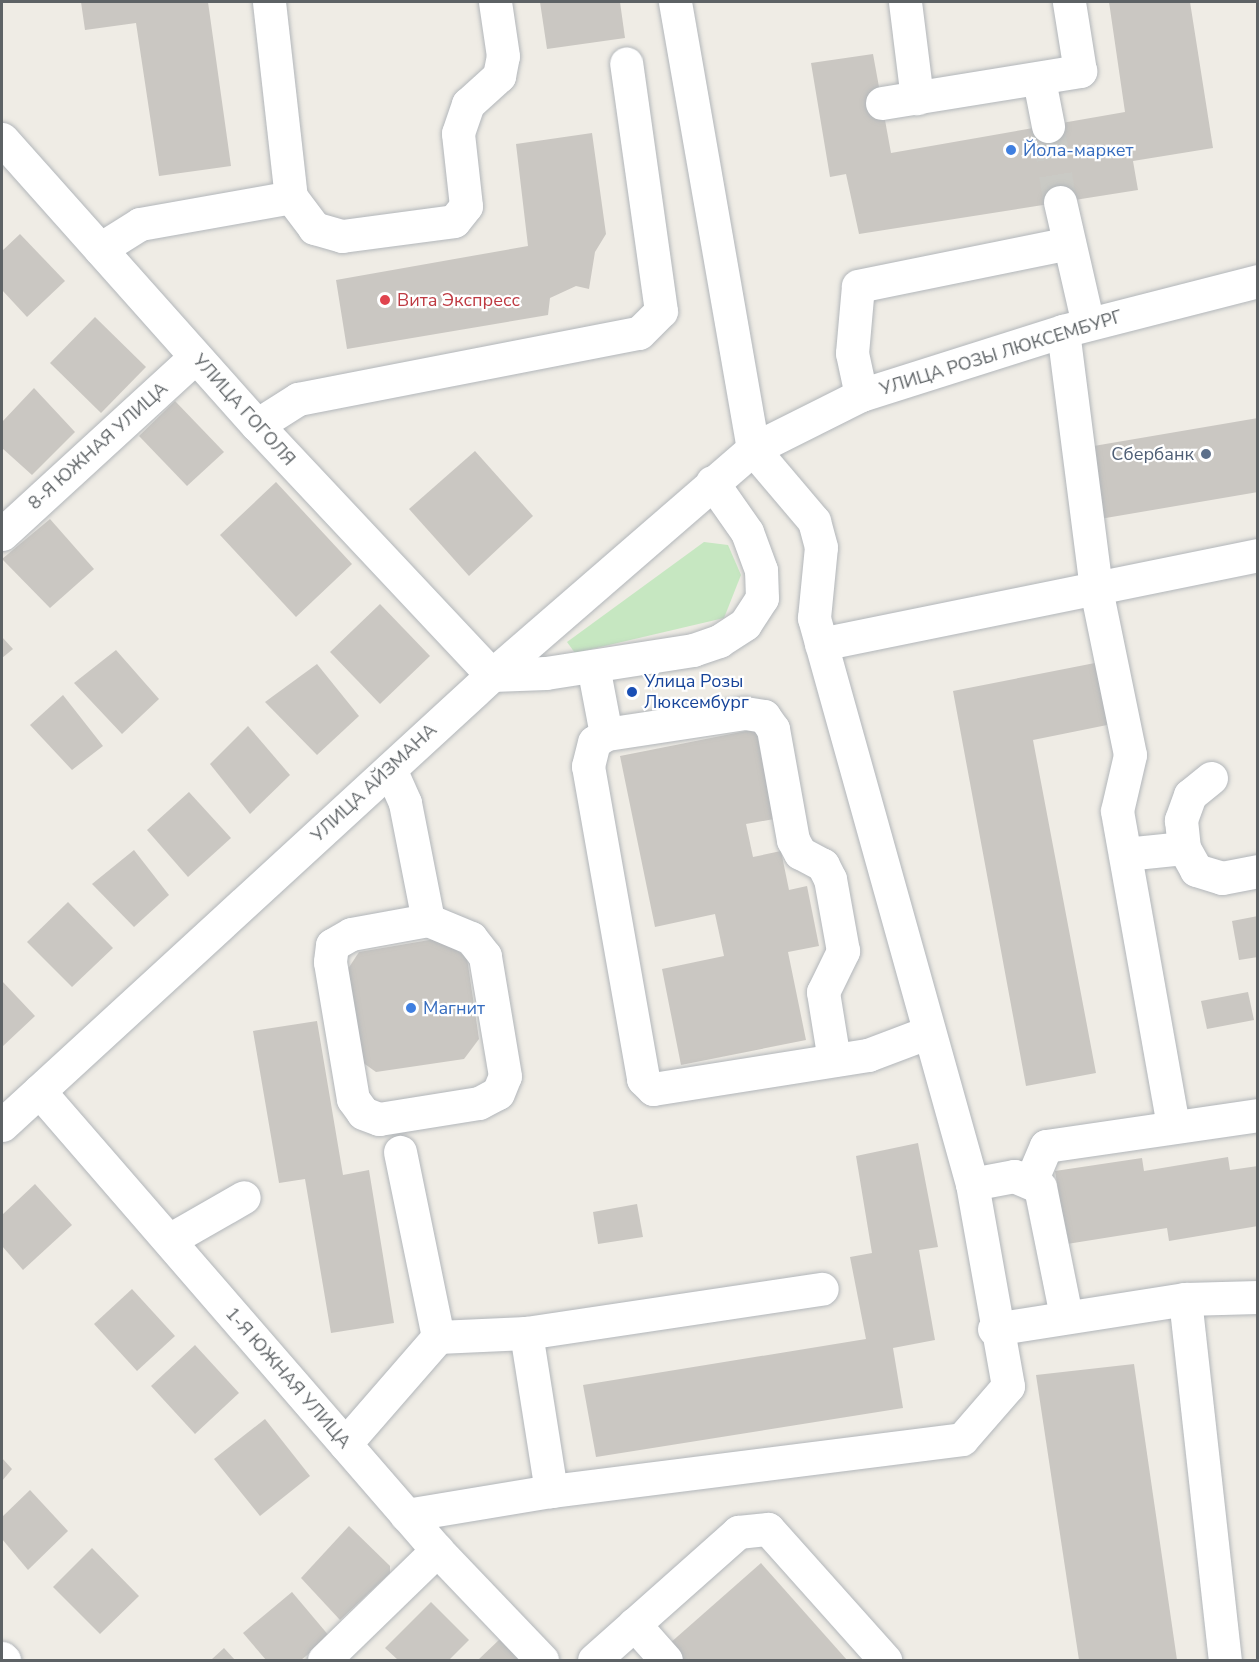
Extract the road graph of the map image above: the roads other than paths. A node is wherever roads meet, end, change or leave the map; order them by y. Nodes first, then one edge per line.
1 (269, 2) edge
2 (495, 2) edge
3 (675, 2) edge
4 (905, 2) edge
5 (1069, 2) edge
6 (626, 63) dead end
7 (1039, 80) junction
8 (917, 98) junction
9 (882, 103) dead end
10 (1048, 126) tunnel mouth
11 (2, 139) edge
12 (291, 197) junction
13 (1060, 202) tunnel mouth
14 (1069, 243) junction
15 (100, 249) junction
16 (1257, 281) edge
17 (1076, 327) junction
18 (195, 357) junction
19 (861, 395) junction
20 (257, 425) junction
21 (753, 449) junction
22 (712, 482) junction
23 (2, 534) edge
24 (1257, 555) edge
25 (1096, 589) junction
26 (821, 644) junction
27 (593, 666) junction
28 (492, 675) junction
29 (606, 734) junction
30 (390, 769) junction
31 (1211, 778) dead end
32 (1184, 848) junction
33 (1125, 854) junction
34 (1257, 871) edge
35 (428, 920) junction
36 (929, 1032) junction
37 (834, 1060) junction
38 (14, 1106) edge
39 (1257, 1115) edge
40 (1173, 1126) junction
41 (400, 1152) dead end
42 (1031, 1181) junction
43 (972, 1184) junction
44 (244, 1197) dead end
45 (169, 1240) junction
46 (822, 1289) dead end
47 (1257, 1297) edge
48 (1185, 1299) junction
49 (1066, 1316) junction
50 (994, 1329) junction
51 (526, 1333) junction
52 (438, 1336) junction
53 (345, 1444) junction
54 (551, 1491) junction
55 (406, 1515) junction
56 (437, 1550) junction
57 (634, 1624) junction
58 (324, 1660) edge
59 (542, 1660) edge
60 (594, 1660) edge
61 (666, 1660) edge
62 (885, 1660) edge
63 (1225, 1660) edge

1 - 12 street
2 - 12 street
3 - 21 street
4 - 8 street
5 - 7 street
6 - 20 street
7 - 8 street
7 - 10 street
8 - 9 street
11 - 15 street, УЛИЦА ГОГОЛЯ
12 - 15 street
13 - 14 street
14 - 17 street
14 - 19 street
15 - 18 street, УЛИЦА ГОГОЛЯ
16 - 17 street, УЛИЦА РОЗЫ ЛЮКСЕМБУРГ
17 - 19 street, УЛИЦА РОЗЫ ЛЮКСЕМБУРГ
17 - 25 street
18 - 20 street, УЛИЦА ГОГОЛЯ
18 - 23 street, 8-Я ЮЖНАЯ УЛИЦА
19 - 21 street, УЛИЦА РОЗЫ ЛЮКСЕМБУРГ
20 - 28 street, УЛИЦА ГОГОЛЯ
21 - 22 street, УЛИЦА АЙЗМАНА
21 - 26 street
22 - 27 street
22 - 28 street, УЛИЦА АЙЗМАНА
24 - 25 street
25 - 26 street
25 - 33 street
26 - 36 street
27 - 28 street
27 - 29 street
28 - 30 street, УЛИЦА АЙЗМАНА
29 - 37 street
29 - 37 street
30 - 35 street
30 - 38 street, УЛИЦА АЙЗМАНА
31 - 32 street
32 - 33 street
32 - 34 street
33 - 40 street
35 - 35 street
36 - 37 street
36 - 43 street
38 - 45 street, 1-Я ЮЖНАЯ УЛИЦА
39 - 40 street
40 - 42 street
41 - 52 street
42 - 43 street
42 - 49 street
43 - 50 street
44 - 45 street
45 - 53 street, 1-Я ЮЖНАЯ УЛИЦА
46 - 51 street
47 - 48 street
48 - 49 street
48 - 63 street
49 - 50 street
50 - 54 street
51 - 52 street
51 - 54 street
52 - 53 street
53 - 55 street, 1-Я ЮЖНАЯ УЛИЦА
54 - 55 street
55 - 56 street, 1-Я ЮЖНАЯ УЛИЦА
56 - 58 street
56 - 59 street, 1-Я ЮЖНАЯ УЛИЦА
57 - 60 street
57 - 61 street
57 - 62 street

